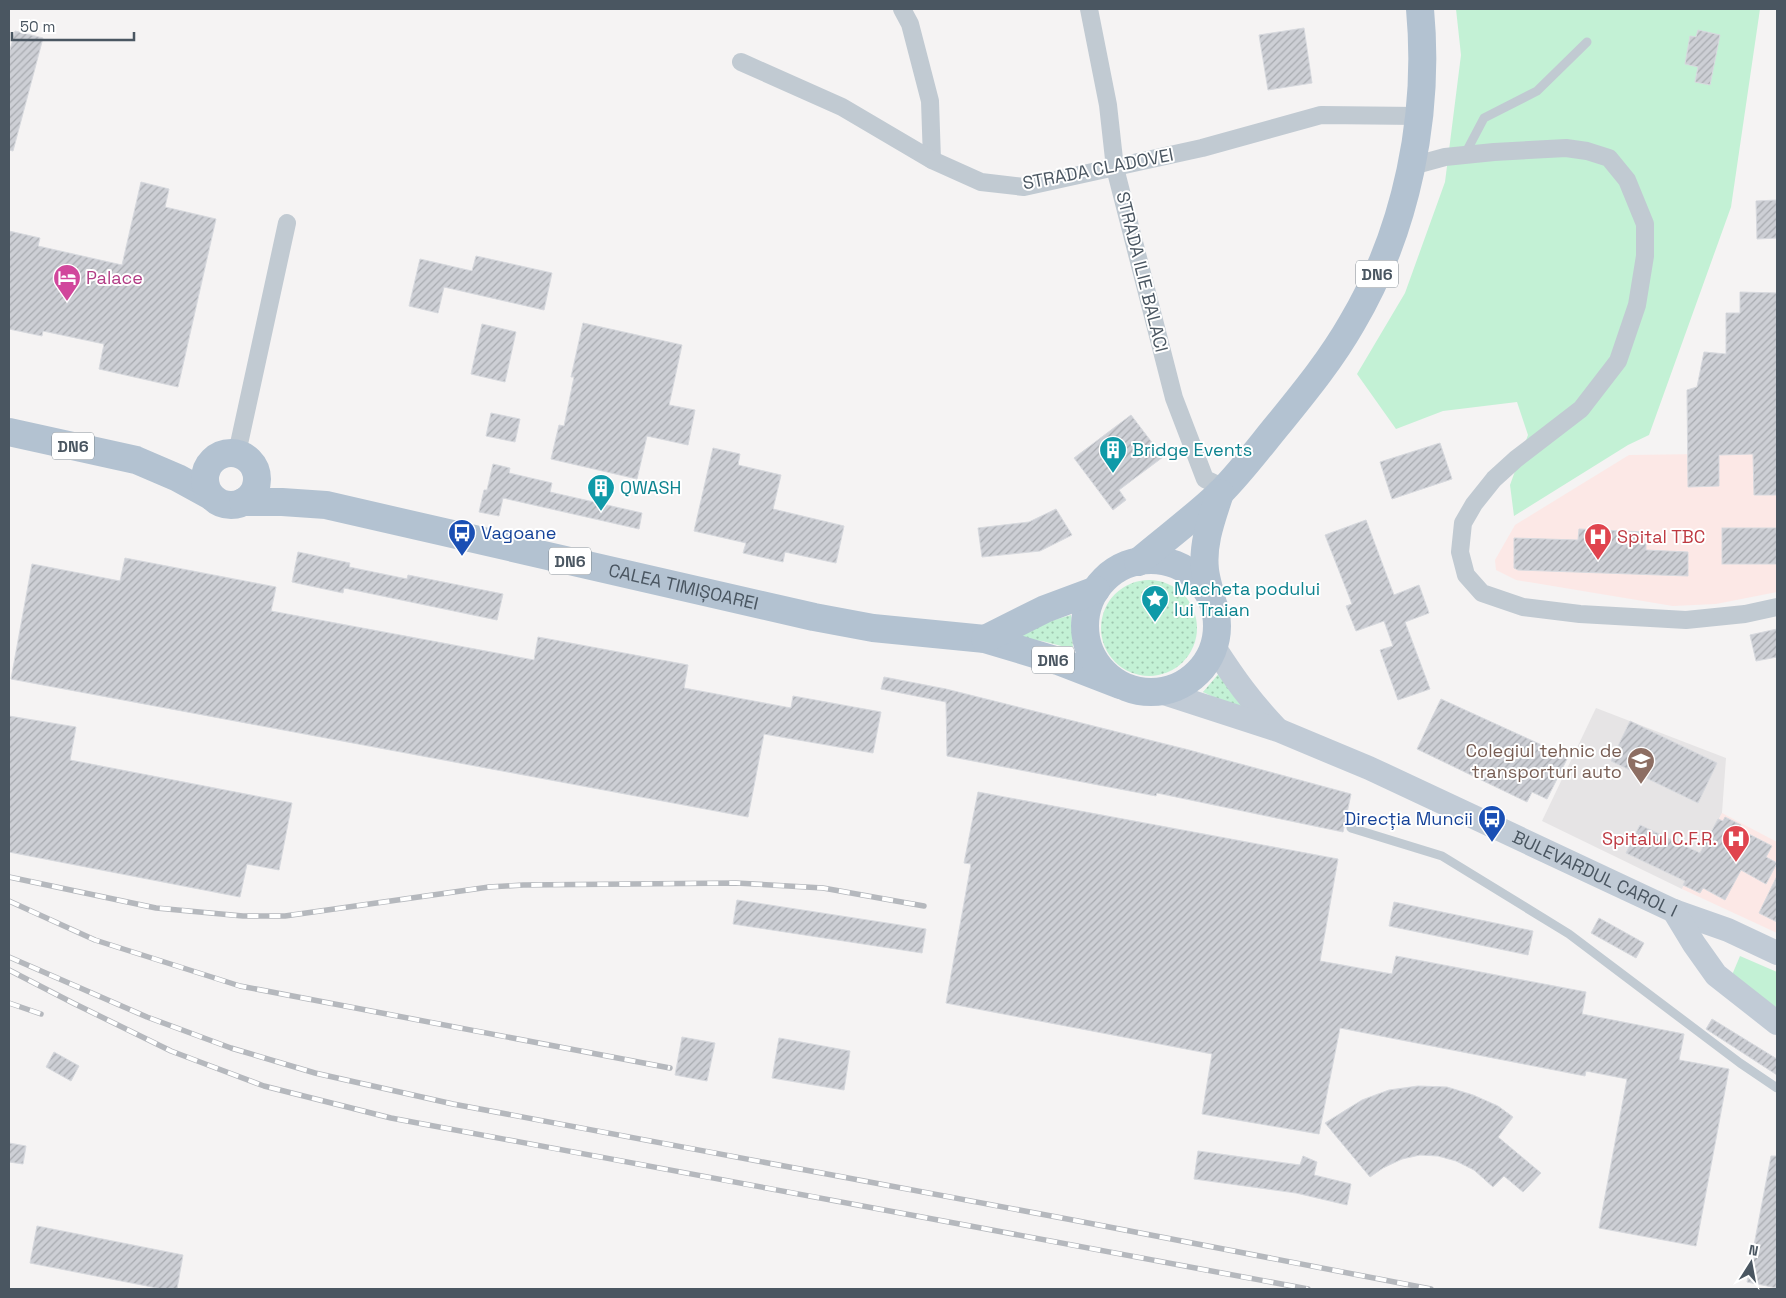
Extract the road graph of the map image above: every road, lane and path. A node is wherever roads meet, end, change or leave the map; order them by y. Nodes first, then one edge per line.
1 (902, 9) edge
2 (1089, 9) edge
3 (1420, 9) edge
4 (1587, 42) dead end
5 (741, 62) dead end
6 (1419, 116) junction
7 (1465, 155) junction
8 (932, 160) junction
9 (1412, 166) junction
10 (1115, 168) junction
11 (287, 224) dead end
12 (9, 432) edge
13 (136, 460) junction
14 (235, 461) junction
15 (1222, 491) junction
16 (209, 495) junction
17 (243, 502) junction
18 (326, 505) junction
19 (1138, 562) junction
20 (1096, 590) junction
21 (1211, 598) junction
22 (1777, 607) edge
23 (985, 639) junction
24 (1214, 647) junction
25 (1120, 685) junction
26 (1160, 692) junction
27 (1278, 730) junction
28 (1351, 828) dead end
29 (1674, 911) junction
30 (1777, 953) edge
31 (1777, 1023) edge
32 (1777, 1088) edge

1 - 8 street
2 - 10 street, STRADA ILIE BALACI
3 - 6 main road, DN6
4 - 7 lane
5 - 8 street, STRADA CLADOVEI
6 - 9 main road, DN6
6 - 10 street, STRADA CLADOVEI
7 - 9 street
7 - 22 street
8 - 10 street, STRADA CLADOVEI
9 - 15 main road, DN6
10 - 15 street, STRADA ILIE BALACI
11 - 14 street
12 - 13 main road, DN6
13 - 14 main road, DN6
13 - 16 main road, DN6
14 - 16 main road
14 - 17 main road
14 - 18 main road, CALEA TIMIȘOAREI / DN6
15 - 19 main road, DN6
15 - 21 main road, DN6
16 - 17 main road, DN6
17 - 18 main road, CALEA TIMIȘOAREI / DN6
18 - 23 main road, CALEA TIMIȘOAREI / DN6
19 - 20 main road, DN6
19 - 21 main road, DN6
20 - 23 main road, DN6
20 - 25 main road, DN6
21 - 24 main road, DN6
23 - 25 main road, CALEA TIMIȘOAREI / DN6
24 - 26 main road, DN6
24 - 27 main road, BULEVARDUL CAROL I
25 - 26 main road, DN6
26 - 27 main road, BULEVARDUL CAROL I
27 - 29 main road, BULEVARDUL CAROL I
28 - 32 lane
29 - 30 main road, BULEVARDUL CAROL I
29 - 31 main road

